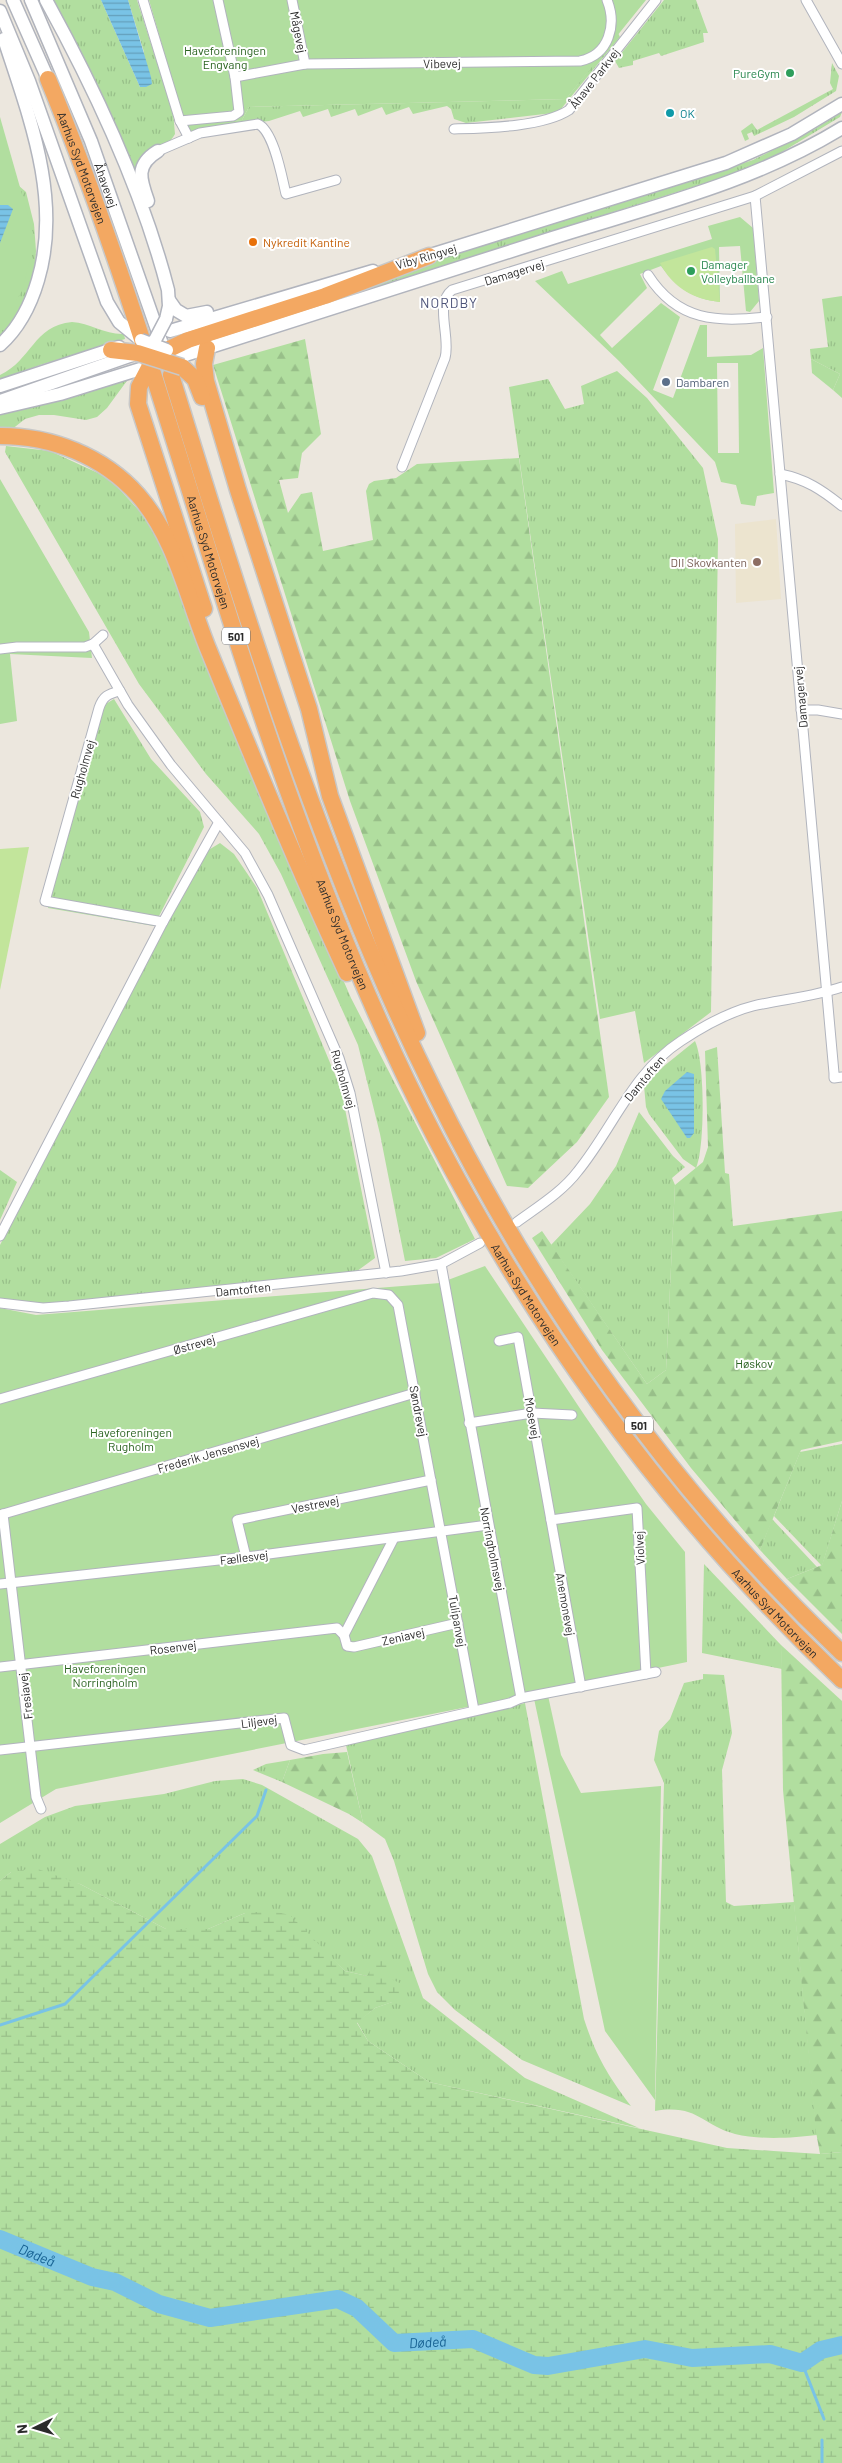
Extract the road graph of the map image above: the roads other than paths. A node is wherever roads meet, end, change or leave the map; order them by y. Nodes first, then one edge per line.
1 (13, 0) edge
2 (31, 0) edge
3 (46, 0) edge
4 (143, 0) edge
5 (218, 0) edge
6 (292, 0) edge
7 (656, 0) edge
8 (806, 0) edge
9 (609, 4) edge
10 (0, 11) edge
11 (0, 25) edge
12 (305, 64) junction
13 (842, 64) edge
14 (235, 76) junction
15 (48, 79) joint
16 (842, 104) edge
17 (180, 121) junction
18 (842, 128) edge
19 (454, 129) dead end
20 (189, 138) junction
21 (163, 149) joint
22 (842, 151) edge
23 (336, 180) dead end
24 (756, 196) junction
25 (158, 254) junction
26 (429, 256) junction
27 (648, 275) dead end
28 (169, 300) junction
29 (228, 313) junction
30 (767, 317) junction
31 (0, 345) edge
32 (207, 348) junction
33 (111, 350) joint
34 (158, 353) junction
35 (0, 386) edge
36 (0, 401) edge
37 (0, 408) edge
38 (0, 436) edge
39 (402, 467) dead end
40 (780, 474) junction
41 (238, 490) junction
42 (842, 506) edge
43 (104, 635) dead end
44 (93, 644) junction
45 (0, 649) edge
46 (120, 691) junction
47 (801, 710) junction
48 (842, 714) edge
49 (263, 779) junction
50 (218, 822) junction
51 (163, 922) junction
52 (842, 987) edge
53 (826, 992) junction
54 (838, 1077) edge
55 (474, 1169) junction
56 (457, 1179) junction
57 (517, 1222) dead end
58 (0, 1236) edge
59 (480, 1243) dead end
60 (441, 1264) junction
61 (386, 1273) junction
62 (389, 1295) joint
63 (0, 1303) edge
64 (498, 1341) dead end
65 (415, 1393) junction
66 (0, 1399) edge
67 (532, 1413) junction
68 (572, 1414) dead end
69 (469, 1423) junction
70 (431, 1480) junction
71 (2, 1514) edge
72 (551, 1520) junction
73 (488, 1525) junction
74 (442, 1531) junction
75 (394, 1538) junction
76 (246, 1557) junction
77 (12, 1582) junction
78 (0, 1584) edge
79 (458, 1623) junction
80 (344, 1635) junction
81 (842, 1653) edge
82 (22, 1665) junction
83 (0, 1667) edge
84 (656, 1672) dead end
85 (646, 1674) junction
86 (842, 1680) edge
87 (581, 1688) junction
88 (521, 1698) junction
89 (474, 1710) junction
90 (31, 1747) junction
91 (0, 1750) edge
92 (41, 1809) dead end

1 - 15 main road
2 - 34 main road, Åhavevej
3 - 25 main road
4 - 17 street
5 - 14 street
6 - 12 street, Mågevej
7 - 19 street, Åhave Parkvej
8 - 13 street
9 - 12 street, Vibevej
10 - 34 main road
11 - 31 main road
12 - 14 street, Vibevej
14 - 17 street
15 - 56 highway, Aarhus Syd Motorvejen / 501
16 - 26 main road, Viby Ringvej
17 - 20 street
18 - 32 main road, Viby Ringvej
20 - 21 street
20 - 23 street
21 - 25 main road
22 - 24 street, Damagervej
24 - 30 street, Damagervej
24 - 39 street, Damagervej
25 - 28 main road
26 - 29 main road, Viby Ringvej
26 - 34 highway
27 - 30 street
28 - 29 main road
28 - 34 main road
29 - 34 main road, Viby Ringvej
30 - 40 street, Damagervej
32 - 34 main road, Viby Ringvej
32 - 41 highway
33 - 34 highway
33 - 35 main road
34 - 36 main road
34 - 37 main road, Viby Ringvej
34 - 41 highway
34 - 49 highway
34 - 55 highway, Aarhus Syd Motorvejen / 501
38 - 49 highway
40 - 42 street
40 - 47 street, Damagervej
41 - 55 highway
43 - 44 street
44 - 45 street
44 - 46 street
46 - 50 street, Rugholmvej
46 - 51 street, Rugholmvej
47 - 48 street
47 - 53 street, Damagervej
49 - 56 highway
50 - 51 street
50 - 61 street, Rugholmvej
51 - 58 street
52 - 53 street, Damtoften
53 - 54 street, Damagervej
53 - 57 street, Damtoften
55 - 81 highway, Aarhus Syd Motorvejen / 501
56 - 86 highway, Aarhus Syd Motorvejen / 501
59 - 60 street, Damtoften
60 - 61 street, Damtoften
60 - 69 street, Norringholmsvej
61 - 63 street, Damtoften
62 - 65 street, Søndrevej
62 - 66 street, Østrevej
64 - 67 street, Mosevej
65 - 70 street, Søndrevej
65 - 71 street, Frederik Jensensvej
67 - 68 street
67 - 69 street
67 - 72 street, Mosevej
69 - 73 street, Norringholmsvej
70 - 74 street, Søndrevej
70 - 76 street, Vestrevej
71 - 77 street, Fresiavej
72 - 85 street, Violvej
72 - 87 street, Anemonevej
73 - 74 street, Fællesvej
73 - 88 street, Norringholmsvej
74 - 75 street, Fællesvej
74 - 79 street, Tulipanvej
75 - 76 street, Fællesvej
75 - 80 street
76 - 77 street, Fællesvej
77 - 78 street, Fællesvej
77 - 82 street, Fresiavej
79 - 80 street, Zeniavej
79 - 89 street, Tulipanvej
80 - 82 street, Rosenvej
82 - 83 street, Rosenvej
82 - 90 street, Fresiavej
84 - 85 street
85 - 87 street
87 - 88 street
88 - 89 street, Liljevej
89 - 90 street, Liljevej
90 - 91 street, Liljevej
90 - 92 street, Fresiavej

